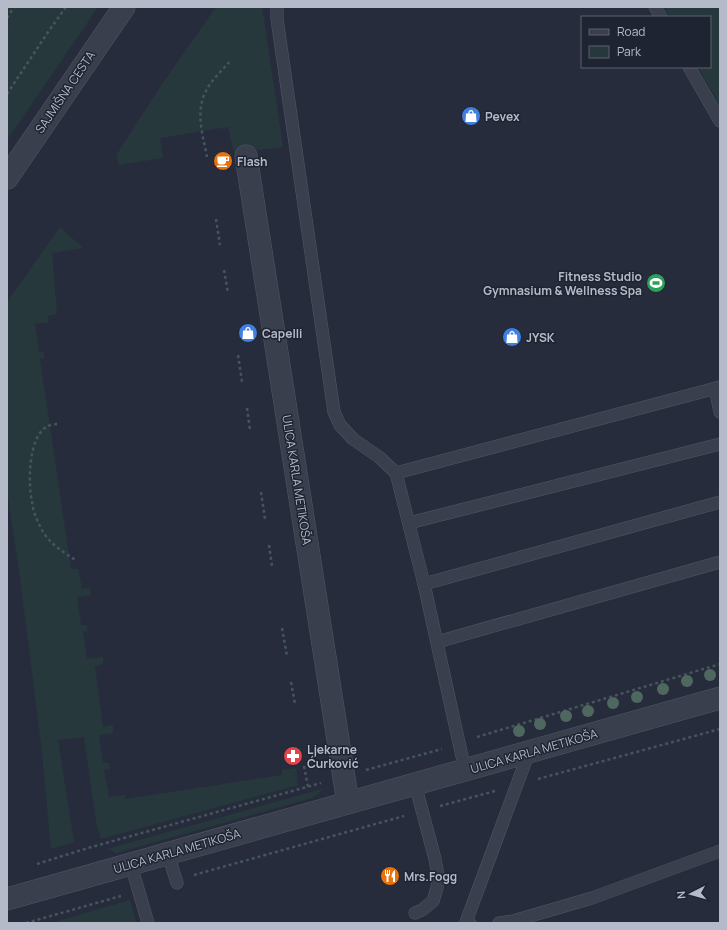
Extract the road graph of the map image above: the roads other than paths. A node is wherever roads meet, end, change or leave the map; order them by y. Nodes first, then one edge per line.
1 (124, 7) edge
2 (277, 7) edge
3 (655, 7) edge
4 (660, 16) edge
5 (690, 68) edge
6 (720, 121) edge
7 (246, 156) dead end
8 (7, 178) edge
9 (718, 388) edge
10 (720, 412) edge
11 (720, 444) edge
12 (396, 473) junction
13 (720, 502) edge
14 (409, 523) junction
15 (720, 562) edge
16 (424, 584) junction
17 (437, 642) junction
18 (720, 698) edge
19 (529, 752) junction
20 (465, 770) junction
21 (415, 784) junction
22 (348, 803) junction
23 (720, 851) edge
24 (168, 854) junction
25 (131, 865) junction
26 (177, 882) road end
27 (7, 899) edge
28 (415, 913) dead end
29 (148, 923) edge
30 (467, 923) edge
31 (499, 923) edge

1 - 8 street, SAJMIŠNA CESTA
2 - 12 lane
3 - 4 lane
5 - 6 lane
7 - 22 street, ULICA KARLA METIKOŠA
9 - 10 lane
9 - 12 lane
11 - 14 lane
12 - 14 lane
13 - 16 lane
14 - 16 lane
15 - 17 lane
16 - 17 lane
17 - 20 lane
18 - 19 street, ULICA KARLA METIKOŠA
19 - 20 street, ULICA KARLA METIKOŠA
19 - 30 lane
20 - 21 street, ULICA KARLA METIKOŠA
21 - 22 street, ULICA KARLA METIKOŠA
21 - 28 lane
22 - 24 street, ULICA KARLA METIKOŠA
23 - 31 lane
24 - 25 street, ULICA KARLA METIKOŠA
24 - 26 lane
25 - 27 street, ULICA KARLA METIKOŠA
25 - 29 lane

